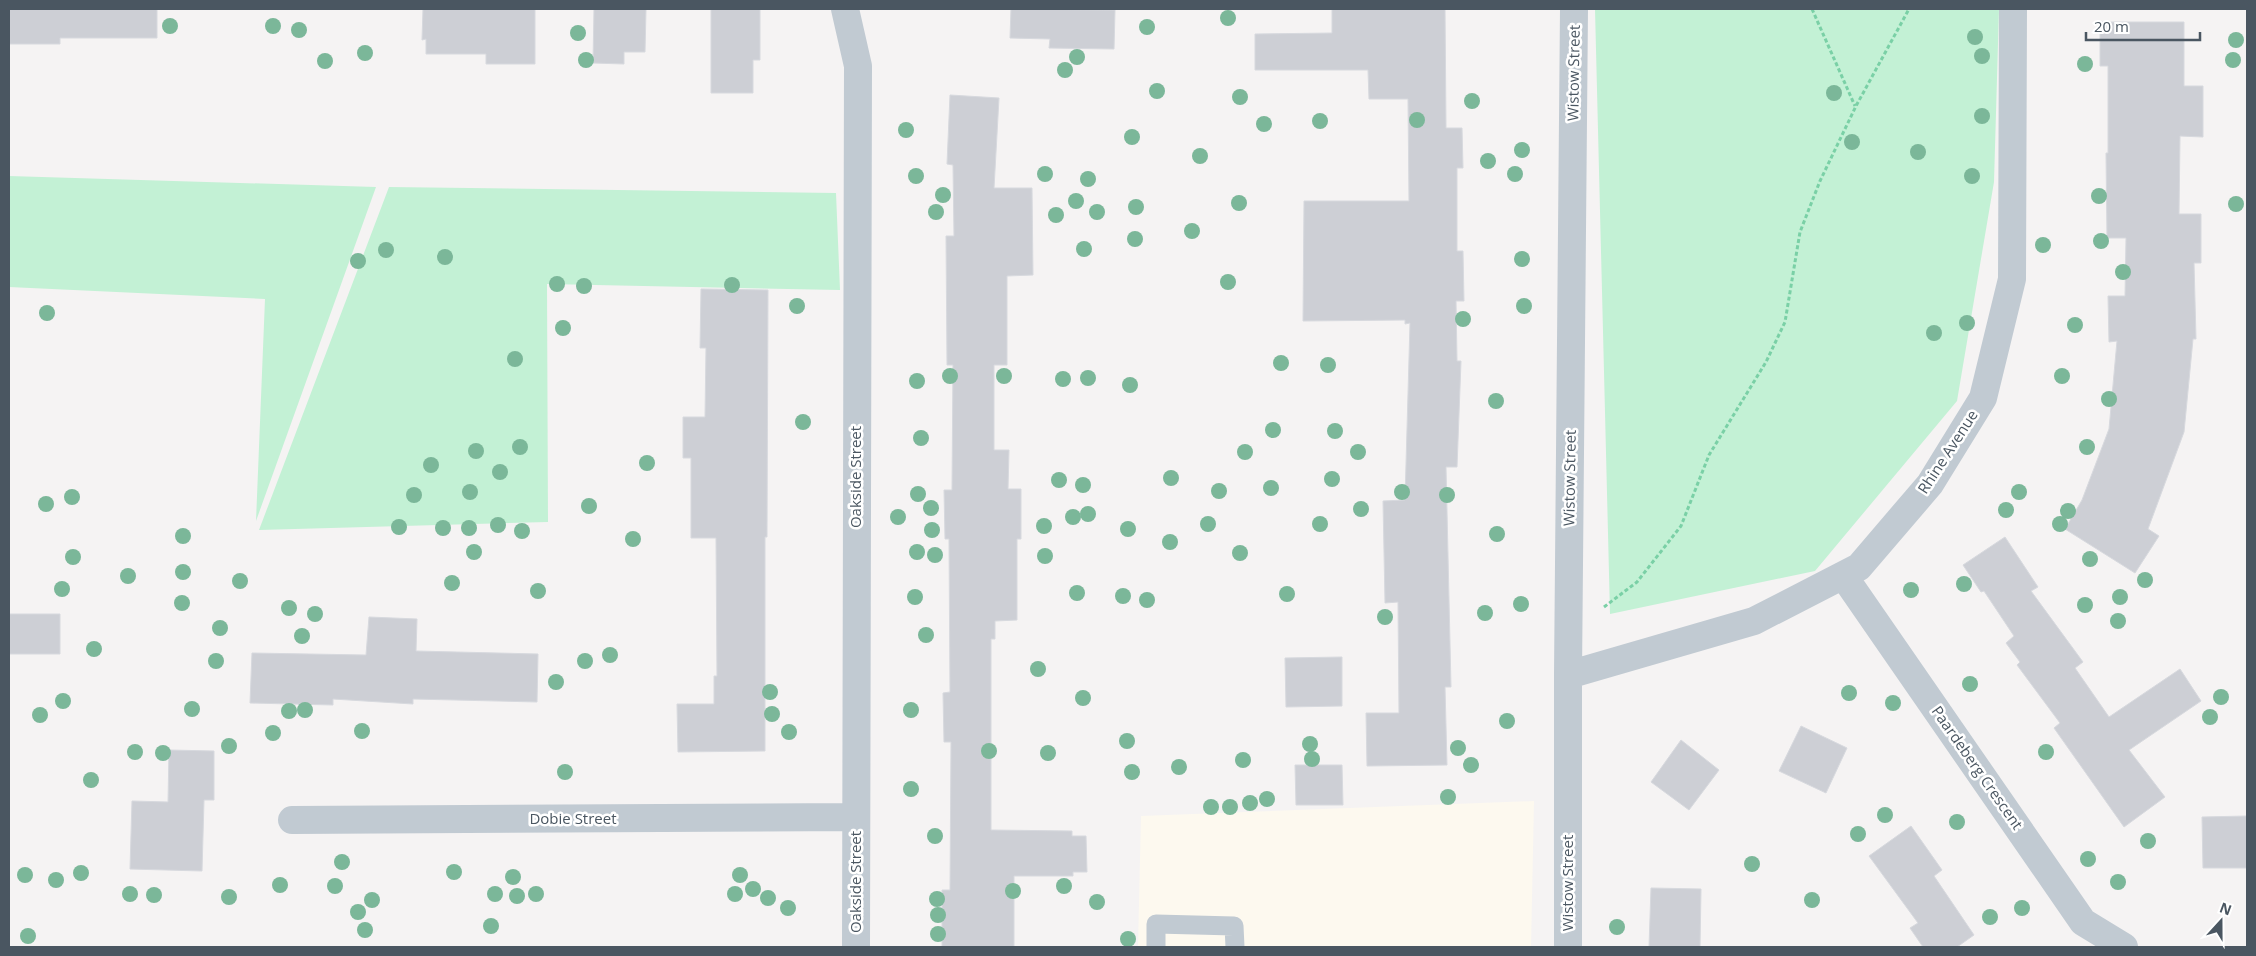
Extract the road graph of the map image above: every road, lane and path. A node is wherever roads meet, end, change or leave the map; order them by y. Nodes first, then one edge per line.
1 (845, 9) edge
2 (1574, 9) edge
3 (1812, 9) edge
4 (1909, 9) edge
5 (2013, 9) edge
6 (1856, 106) junction
7 (1844, 574) junction
8 (1599, 611) dead end
9 (1568, 675) junction
10 (855, 817) junction
11 (292, 820) dead end
12 (856, 947) edge
13 (1156, 947) edge
14 (1235, 947) edge
15 (1568, 947) edge
16 (2124, 947) edge

1 - 10 street, Oakside Street
2 - 9 street, Wistow Street
3 - 6 path
4 - 6 path
5 - 7 street, Rhine Avenue
6 - 8 path
7 - 9 street, Rhine Avenue
7 - 16 street, Paardeberg Crescent
9 - 15 street, Wistow Street
10 - 11 street, Dobie Street
10 - 12 street, Oakside Street
13 - 14 lane

